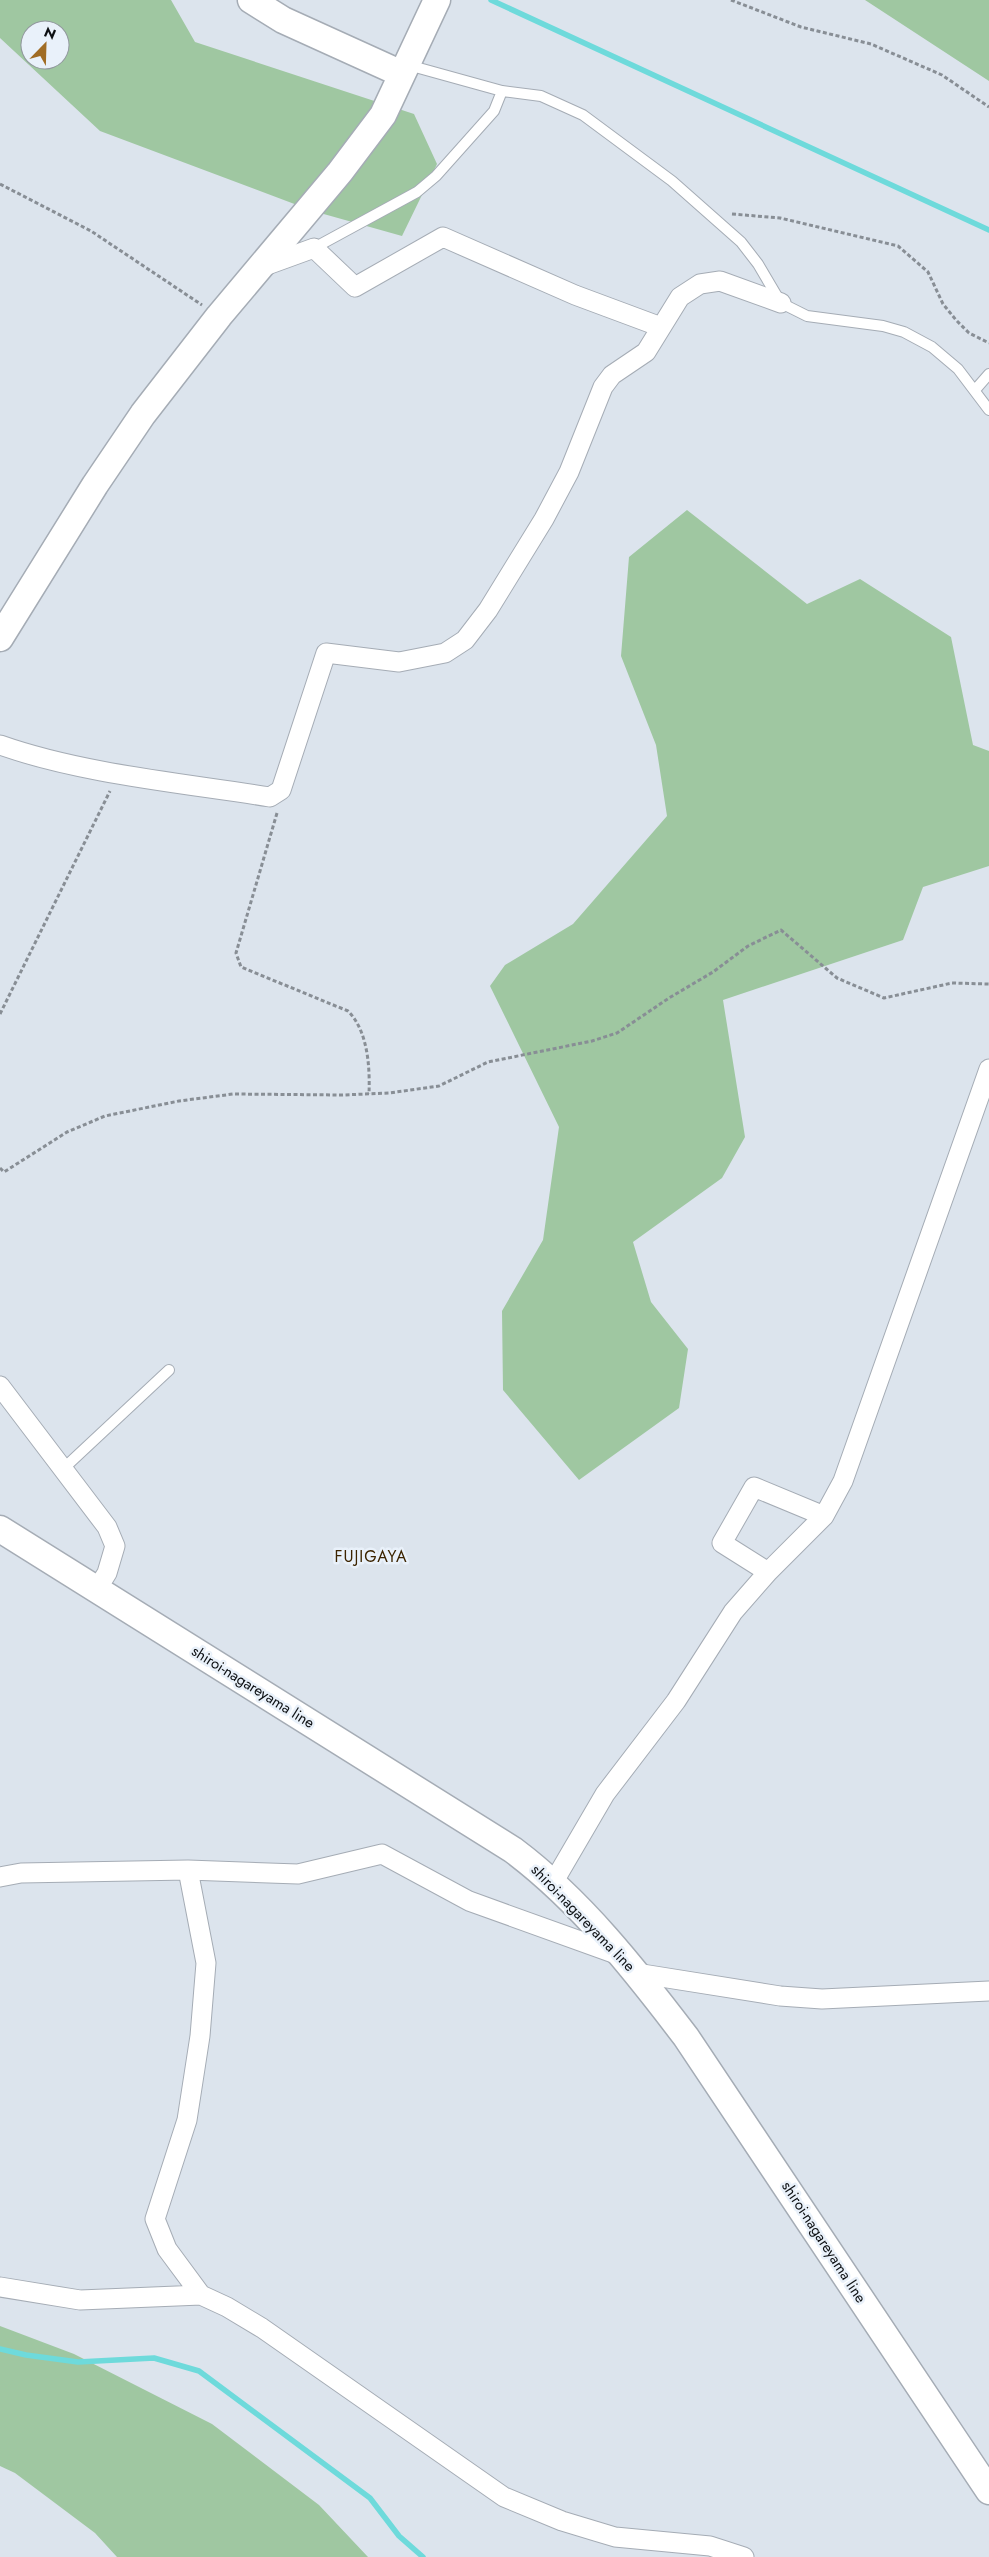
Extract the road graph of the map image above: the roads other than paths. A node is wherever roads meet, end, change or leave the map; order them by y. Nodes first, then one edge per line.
1 (250, 0) edge
2 (438, 0) edge
3 (404, 69) junction
4 (502, 92) junction
5 (314, 248) junction
6 (258, 269) junction
7 (781, 303) junction
8 (661, 327) junction
9 (989, 374) edge
10 (975, 390) junction
11 (989, 410) edge
12 (0, 638) edge
13 (0, 745) edge
14 (989, 1069) edge
15 (169, 1370) dead end
16 (0, 1386) edge
17 (63, 1470) junction
18 (824, 1516) junction
19 (0, 1530) edge
20 (768, 1572) junction
21 (97, 1589) junction
22 (188, 1870) junction
23 (0, 1877) edge
24 (553, 1883) junction
25 (629, 1964) junction
26 (989, 1991) edge
27 (0, 2287) edge
28 (200, 2296) junction
29 (989, 2490) edge
30 (744, 2557) edge

1 - 3 main road
2 - 3 main road
3 - 4 lane
3 - 6 main road
4 - 5 lane
4 - 7 lane
5 - 6 street
5 - 8 street
6 - 12 main road
7 - 8 street
7 - 10 lane
8 - 13 street
9 - 10 lane
10 - 11 lane
14 - 18 street
15 - 17 lane
16 - 17 street
17 - 21 street
18 - 20 street
18 - 20 street
19 - 21 main road, shiroi-nagareyama line
20 - 24 street
21 - 24 main road, shiroi-nagareyama line
22 - 23 street
22 - 25 street
22 - 28 street
24 - 25 main road, shiroi-nagareyama line
25 - 26 street
25 - 29 main road, shiroi-nagareyama line
27 - 28 street
28 - 30 street

